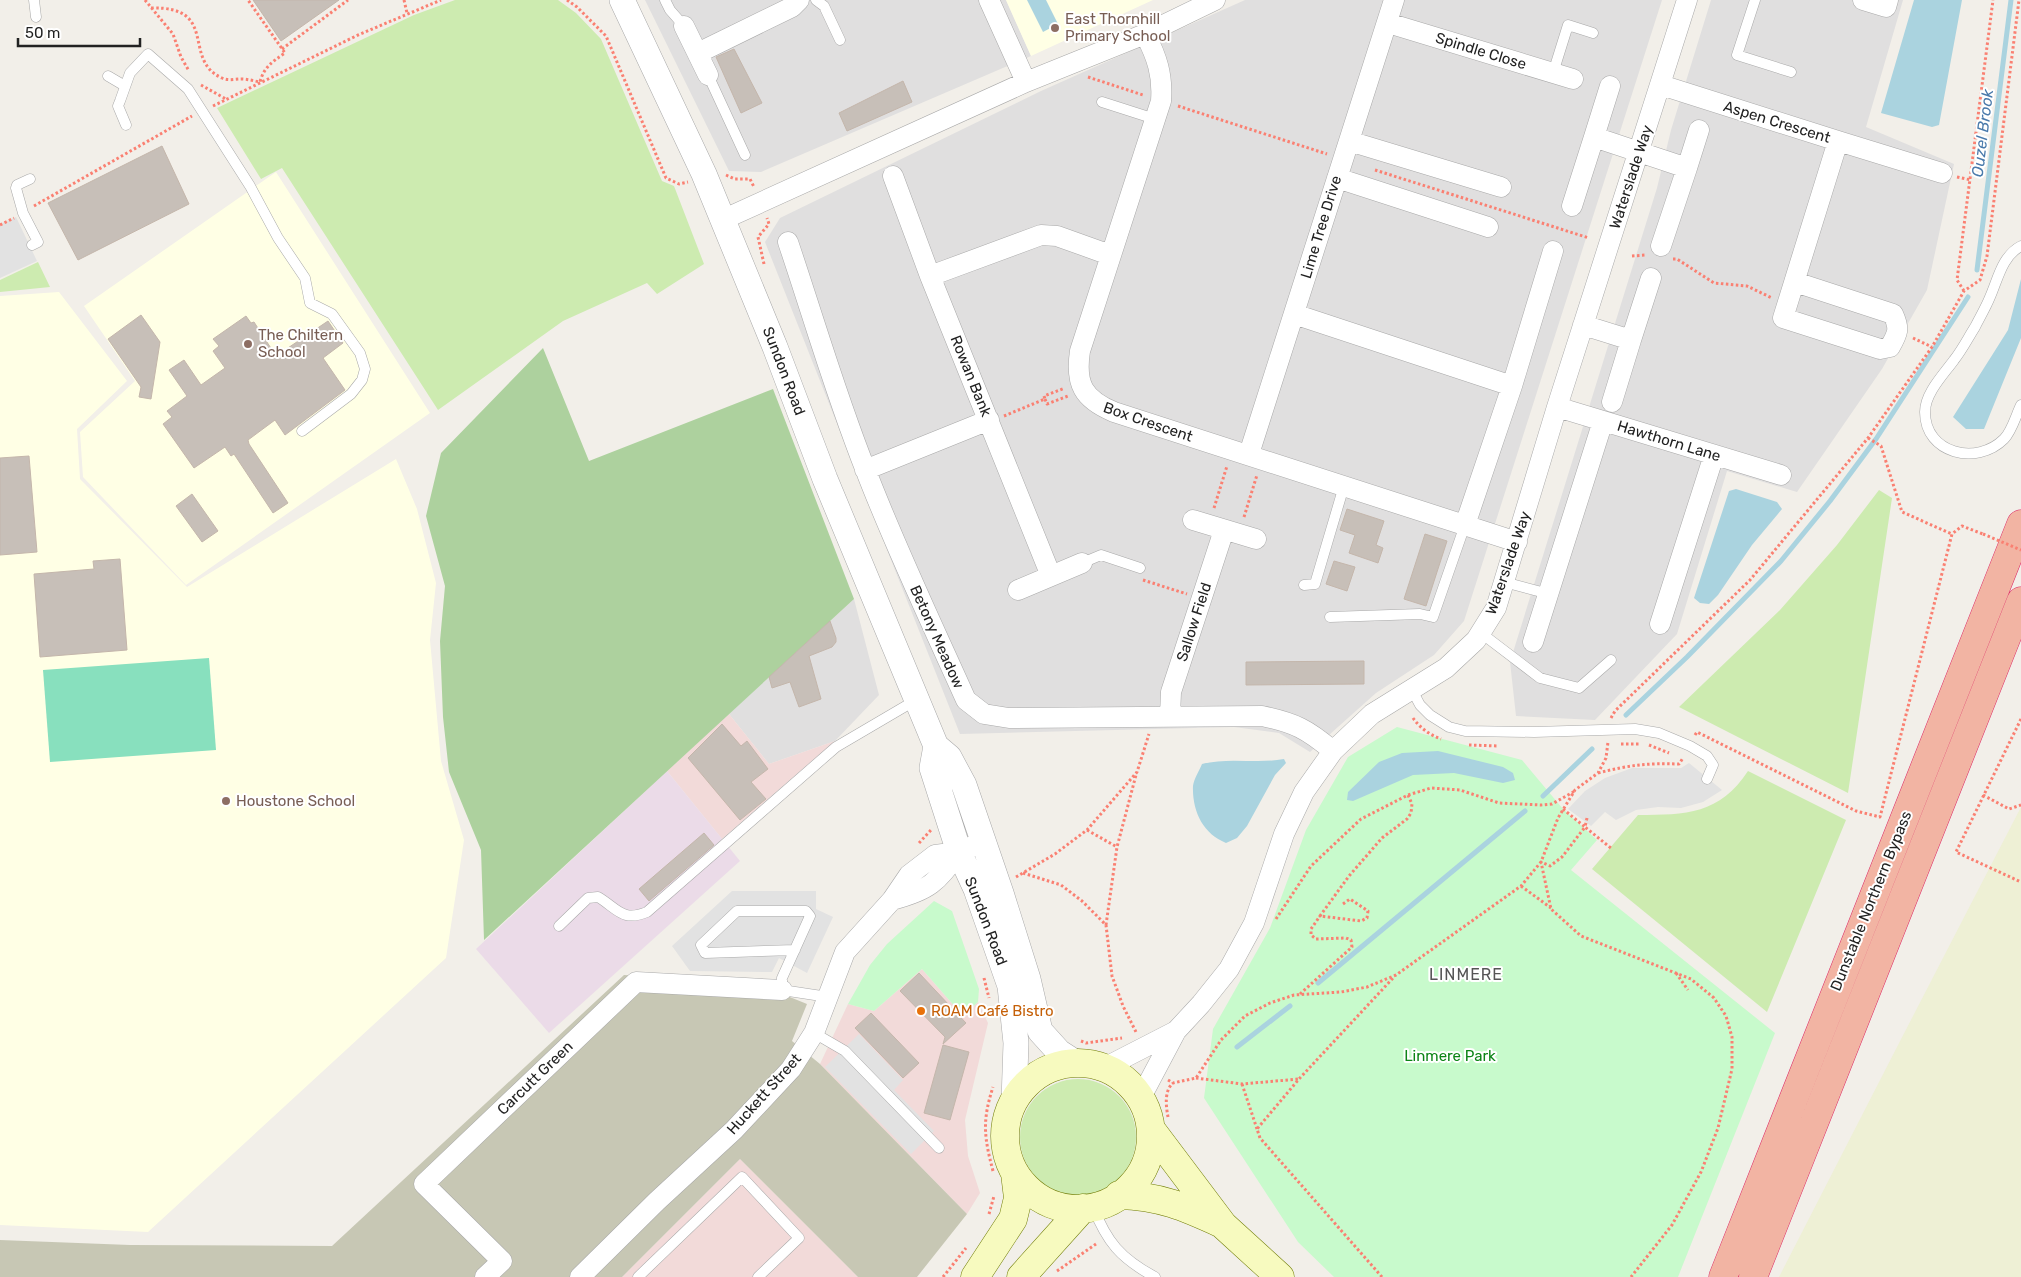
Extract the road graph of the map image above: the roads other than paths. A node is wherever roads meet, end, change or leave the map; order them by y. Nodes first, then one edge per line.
1 (34, 0) edge
2 (622, 0) edge
3 (665, 0) edge
4 (798, 0) edge
5 (816, 0) edge
6 (989, 0) edge
7 (1215, 0) edge
8 (1394, 0) edge
9 (1687, 0) edge
10 (1755, 0) edge
11 (1863, 0) edge
12 (1888, 0) edge
13 (36, 17) dead end
14 (1388, 22) junction
15 (684, 26) joint
16 (1593, 32) dead end
17 (1145, 34) junction
18 (840, 40) dead end
19 (698, 53) junction
20 (1791, 72) dead end
21 (1553, 73) junction
22 (708, 75) joint
23 (108, 76) dead end
24 (1573, 79) dead end
25 (1026, 82) junction
26 (1661, 85) junction
27 (125, 86) junction
28 (1610, 86) dead end
29 (1102, 102) dead end
30 (1155, 119) junction
31 (126, 125) dead end
32 (1699, 130) dead end
33 (1594, 137) junction
34 (1349, 141) junction
35 (1838, 141) junction
36 (1639, 152) junction
37 (746, 155) dead end
38 (1687, 168) junction
39 (1942, 173) dead end
40 (893, 176) dead end
41 (1337, 178) junction
42 (30, 179) dead end
43 (1501, 187) dead end
44 (1572, 206) road end
45 (722, 220) junction
46 (1488, 226) dead end
47 (788, 242) dead end
48 (32, 245) dead end
49 (1661, 246) dead end
50 (2021, 246) edge
51 (1553, 251) road end
52 (1110, 254) junction
53 (930, 276) junction
54 (1651, 278) dead end
55 (1794, 282) junction
56 (1294, 314) junction
57 (1583, 325) junction
58 (1631, 340) junction
59 (1512, 386) junction
60 (1612, 402) dead end
61 (2021, 405) edge
62 (1557, 407) junction
63 (989, 420) junction
64 (1603, 421) junction
65 (302, 431) dead end
66 (1248, 454) junction
67 (1714, 455) junction
68 (866, 470) junction
69 (1781, 475) dead end
70 (1344, 486) junction
71 (2021, 524) edge
72 (1465, 525) junction
73 (1224, 530) road end
74 (1517, 542) junction
75 (1082, 563) joint
76 (1140, 568) road end
77 (1050, 576) junction
78 (1504, 582) junction
79 (1304, 585) dead end
80 (1018, 590) dead end
81 (1549, 594) junction
82 (2021, 601) edge
83 (1330, 617) dead end
84 (1660, 624) dead end
85 (1480, 632) junction
86 (1533, 642) dead end
87 (1611, 660) dead end
88 (1412, 690) junction
89 (916, 700) junction
90 (1170, 716) junction
91 (936, 746) junction
92 (1333, 751) junction
93 (1707, 780) dead end
94 (984, 841) junction
95 (958, 852) junction
96 (559, 926) dead end
97 (795, 950) junction
98 (782, 990) junction
99 (828, 997) junction
100 (1176, 1031) junction
101 (814, 1033) junction
102 (1076, 1051) junction
103 (1104, 1068) junction
104 (1140, 1099) junction
105 (1014, 1102) junction
106 (1153, 1132) junction
107 (939, 1148) dead end
108 (1005, 1176) junction
109 (1119, 1195) junction
110 (1088, 1207) junction
111 (1223, 1225) junction
112 (486, 1277) edge
113 (580, 1277) edge
114 (638, 1277) edge
115 (758, 1277) edge
116 (975, 1277) edge
117 (1021, 1277) edge
118 (1154, 1277) edge
119 (1280, 1277) edge
120 (1723, 1277) edge
121 (1753, 1277) edge

1 - 13 lane
2 - 45 street, Sundon Road
3 - 15 lane
4 - 19 street
5 - 18 lane
6 - 25 street
7 - 17 street
8 - 14 street, Lime Tree Drive
9 - 26 street, Waterslade Way
10 - 20 lane
11 - 12 street
14 - 21 street, Spindle Close
14 - 34 street, Lime Tree Drive
15 - 19 street
16 - 21 lane
17 - 25 street
17 - 30 street
19 - 22 street
21 - 24 street, Spindle Close
22 - 37 lane
23 - 27 lane
25 - 45 street
26 - 35 street, Aspen Crescent
26 - 36 street, Waterslade Way
27 - 31 lane
27 - 65 lane
28 - 33 street
29 - 30 lane
30 - 52 street
32 - 38 street
33 - 36 street
33 - 44 street
34 - 41 street, Lime Tree Drive
34 - 43 street
35 - 39 street
35 - 55 street, Aspen Crescent
36 - 38 street
36 - 57 street, Waterslade Way
38 - 49 street
40 - 53 street, Rowan Bank
41 - 46 street
41 - 56 street, Lime Tree Drive
42 - 48 lane
45 - 89 street, Sundon Road
47 - 68 street, Betony Meadow
50 - 61 lane
51 - 59 street
52 - 53 street
52 - 66 street, Box Crescent
53 - 63 street, Rowan Bank
54 - 58 street
55 - 55 street, Aspen Crescent
56 - 59 street
56 - 66 street, Lime Tree Drive
57 - 58 street
57 - 62 street, Waterslade Way
58 - 60 street
59 - 72 street
62 - 64 street, Hawthorn Lane
62 - 74 street, Waterslade Way
63 - 68 street
63 - 77 street, Rowan Bank
64 - 67 street, Hawthorn Lane
64 - 81 street
66 - 70 street, Box Crescent
67 - 69 street, Hawthorn Lane
67 - 84 street
68 - 90 street, Betony Meadow
70 - 72 street, Box Crescent
70 - 79 lane
71 - 120 highway, Dunstable Northern Bypass
72 - 74 street, Box Crescent
72 - 83 lane
73 - 90 street, Sallow Field
74 - 78 street, Waterslade Way
75 - 76 lane
75 - 77 street
77 - 80 street
78 - 81 lane
78 - 85 street, Waterslade Way
81 - 86 street
82 - 121 highway, Dunstable Northern Bypass
85 - 87 lane
85 - 88 street, Waterslade Way
88 - 92 street, Waterslade Way
88 - 93 lane
89 - 91 street, Sundon Road
89 - 96 lane
90 - 92 street, Betony Meadow
91 - 94 street, Sundon Road
91 - 95 street, Sundon Road
92 - 100 street, Waterslade Way
94 - 95 street
94 - 102 street, Sundon Road
95 - 99 street, Huckett Street
95 - 105 street, Sundon Road
97 - 97 lane
97 - 98 lane
98 - 99 lane
98 - 112 street, Carcutt Green
99 - 101 street, Huckett Street
100 - 103 street, Waterslade Way
100 - 104 street, Waterslade Way
101 - 107 lane
101 - 113 street, Huckett Street
102 - 103 main road
102 - 105 main road
103 - 104 main road
104 - 106 main road
105 - 108 main road
106 - 109 main road
106 - 111 main road
108 - 110 main road
108 - 116 main road
109 - 110 main road
109 - 111 main road
110 - 117 main road
110 - 118 lane
111 - 119 main road
114 - 115 lane

